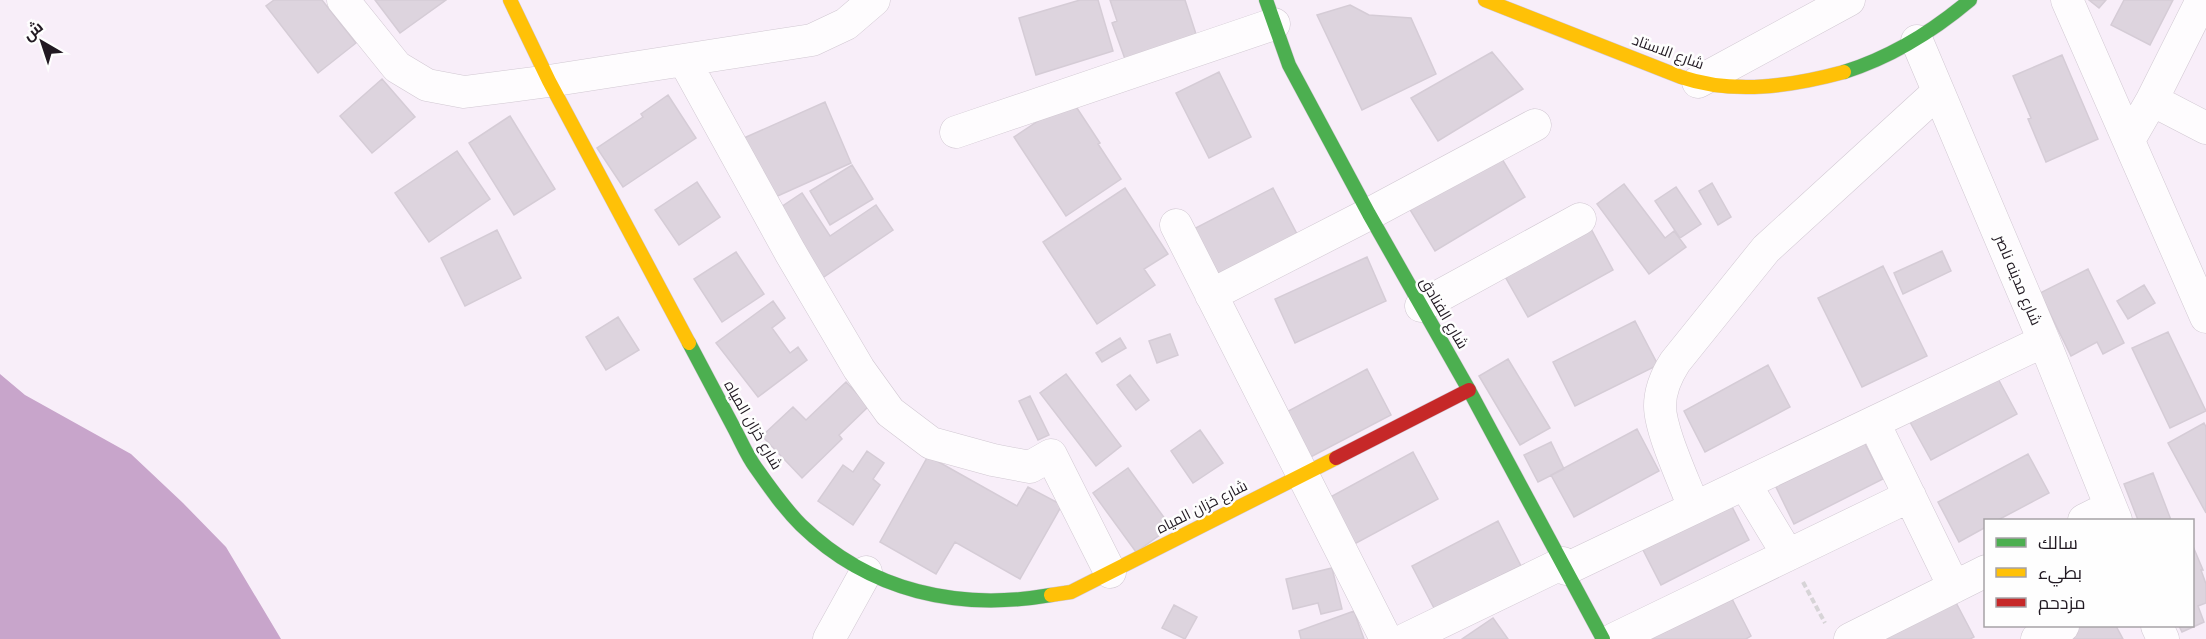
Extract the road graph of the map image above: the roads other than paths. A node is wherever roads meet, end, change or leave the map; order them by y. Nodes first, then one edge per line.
1 (343, 0) edge
2 (510, 0) edge
3 (874, 0) edge
4 (1485, 0) edge
5 (1849, 0) edge
6 (1970, 0) edge
7 (2067, 0) edge
8 (2202, 0) edge
9 (1270, 12) edge
10 (1917, 41) junction
11 (684, 60) junction
12 (549, 81) junction
13 (1698, 82) junction
14 (1938, 92) junction
15 (2152, 100) junction
16 (1535, 125) dead end
17 (2206, 128) edge
18 (956, 132) dead end
19 (2129, 140) junction
20 (1369, 214) junction
21 (1580, 219) dead end
22 (1176, 225) dead end
23 (1211, 295) junction
24 (1421, 306) junction
25 (2206, 317) edge
26 (2044, 341) junction
27 (1469, 390) junction
28 (1874, 423) junction
29 (1302, 474) junction
30 (1745, 484) junction
31 (1910, 496) junction
32 (1694, 508) junction
33 (2103, 516) edge
34 (1788, 555) junction
35 (1565, 566) junction
36 (866, 572) junction
37 (1110, 572) junction
38 (1984, 572) edge
39 (1954, 587) junction
40 (2060, 627) edge
41 (1839, 634) edge
42 (828, 639) edge
43 (1386, 639) edge
44 (1406, 639) edge
45 (1603, 639) edge
46 (1614, 639) edge
47 (2037, 639) edge

1 - 12 street
2 - 12 street, شارع خزان المياه
3 - 11 street
4 - 13 street, شارع الاستاد
5 - 13 street
6 - 10 street, شارع الاستاد
7 - 19 street
8 - 15 street
9 - 18 street
9 - 20 street, شارع الفنادق
10 - 13 street, شارع الاستاد
10 - 14 street, شارع مدينه ناصر
11 - 12 street
11 - 37 street
12 - 36 street, شارع خزان المياه
14 - 26 street, شارع مدينه ناصر
14 - 32 street
15 - 17 street
15 - 19 street
16 - 20 street
19 - 25 street
20 - 23 street
20 - 24 street, شارع الفنادق
21 - 24 street
22 - 23 street
23 - 29 street
24 - 27 street, شارع الفنادق
26 - 28 street
26 - 33 street, شارع مدينه ناصر
27 - 29 street, شارع خزان المياه
27 - 35 street, شارع الفنادق
28 - 30 street
28 - 31 street
29 - 37 street, شارع خزان المياه
29 - 43 street
30 - 32 street
30 - 34 street
31 - 34 street
31 - 39 street
32 - 35 street
34 - 46 street
35 - 44 street
35 - 45 street, شارع الفنادق
36 - 37 street, شارع خزان المياه
36 - 42 street
38 - 39 street
39 - 41 street
40 - 47 street

